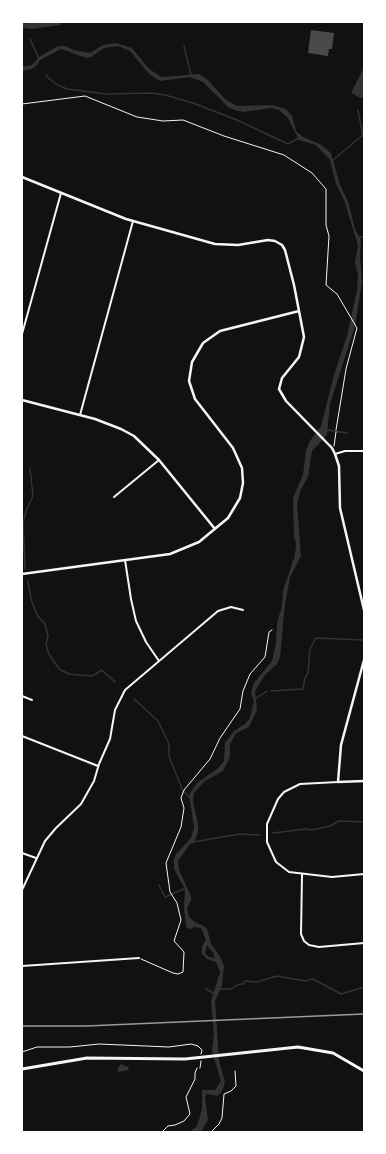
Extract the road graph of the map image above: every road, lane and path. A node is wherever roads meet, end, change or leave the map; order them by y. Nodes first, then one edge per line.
1 (22, 104) edge
2 (22, 177) edge
3 (61, 192) junction
4 (134, 221) junction
5 (299, 311) junction
6 (22, 334) edge
7 (22, 400) edge
8 (80, 415) junction
9 (331, 447) junction
10 (364, 451) edge
11 (335, 454) junction
12 (158, 460) junction
13 (114, 497) dead end
14 (216, 529) junction
15 (125, 560) junction
16 (22, 574) edge
17 (243, 610) dead end
18 (364, 610) edge
19 (272, 630) dead end
20 (364, 660) edge
21 (159, 661) junction
22 (22, 696) edge
23 (32, 700) dead end
24 (22, 736) edge
25 (98, 766) junction
26 (364, 781) edge
27 (338, 782) junction
28 (22, 853) edge
29 (36, 858) junction
30 (364, 874) edge
31 (302, 875) junction
32 (22, 890) edge
33 (364, 943) edge
34 (139, 958) joint
35 (22, 966) edge
36 (22, 1052) edge
37 (197, 1068) dead end
38 (200, 1068) dead end
39 (22, 1069) edge
40 (235, 1071) dead end
41 (364, 1071) edge
42 (162, 1132) edge
43 (211, 1132) edge

1 - 9 path
2 - 3 street
3 - 4 street
3 - 6 street
4 - 5 street
4 - 8 street
5 - 9 street
5 - 14 street
7 - 8 street
8 - 12 street
9 - 11 street
10 - 11 street
11 - 18 street
12 - 13 street
12 - 14 street
14 - 15 street
15 - 16 street
15 - 21 street
17 - 21 street
19 - 34 path
20 - 27 street
21 - 25 street
22 - 23 street
24 - 25 street
25 - 29 street
26 - 27 street
27 - 31 street
28 - 29 street
29 - 32 street
30 - 31 street
31 - 33 street
34 - 35 street
36 - 38 path
37 - 42 path
39 - 41 main road
40 - 43 path

